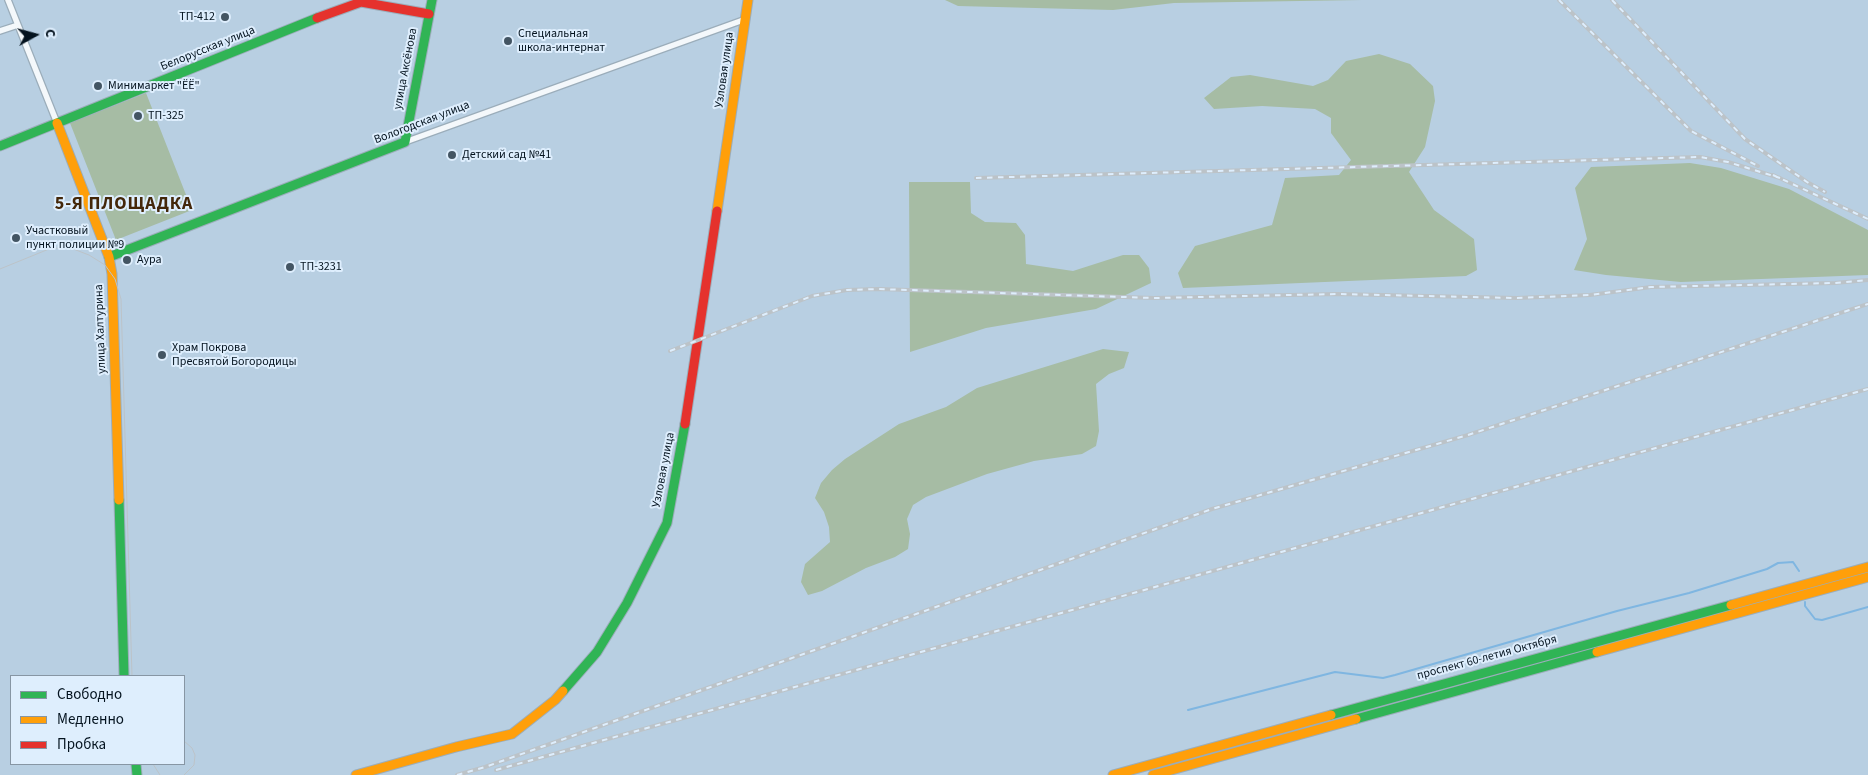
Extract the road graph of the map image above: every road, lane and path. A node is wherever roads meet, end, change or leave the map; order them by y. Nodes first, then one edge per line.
1 (8, 0) edge
2 (432, 0) edge
3 (748, 0) edge
4 (429, 14) junction
5 (746, 19) junction
6 (18, 25) junction
7 (0, 31) edge
8 (57, 123) junction
9 (405, 142) junction
10 (0, 146) edge
11 (109, 257) junction
12 (1868, 567) edge
13 (1868, 577) edge
14 (124, 675) edge
15 (356, 775) edge
16 (1113, 775) edge
17 (1153, 775) edge

1 - 6 street, улица Халтурина
2 - 4 main road, улица Аксёнова
3 - 5 main road, Узловая улица
4 - 8 main road, Белорусская улица
4 - 9 main road, улица Аксёнова
5 - 9 street, Вологодская улица
5 - 15 main road, Узловая улица
6 - 7 street
6 - 8 street, улица Халтурина
8 - 10 main road, Белорусская улица
8 - 11 main road, улица Халтурина
9 - 11 main road, Вологодская улица
11 - 14 main road, улица Халтурина
12 - 16 main road, проспект 60-летия Октября
13 - 17 main road, проспект 60-летия Октября

